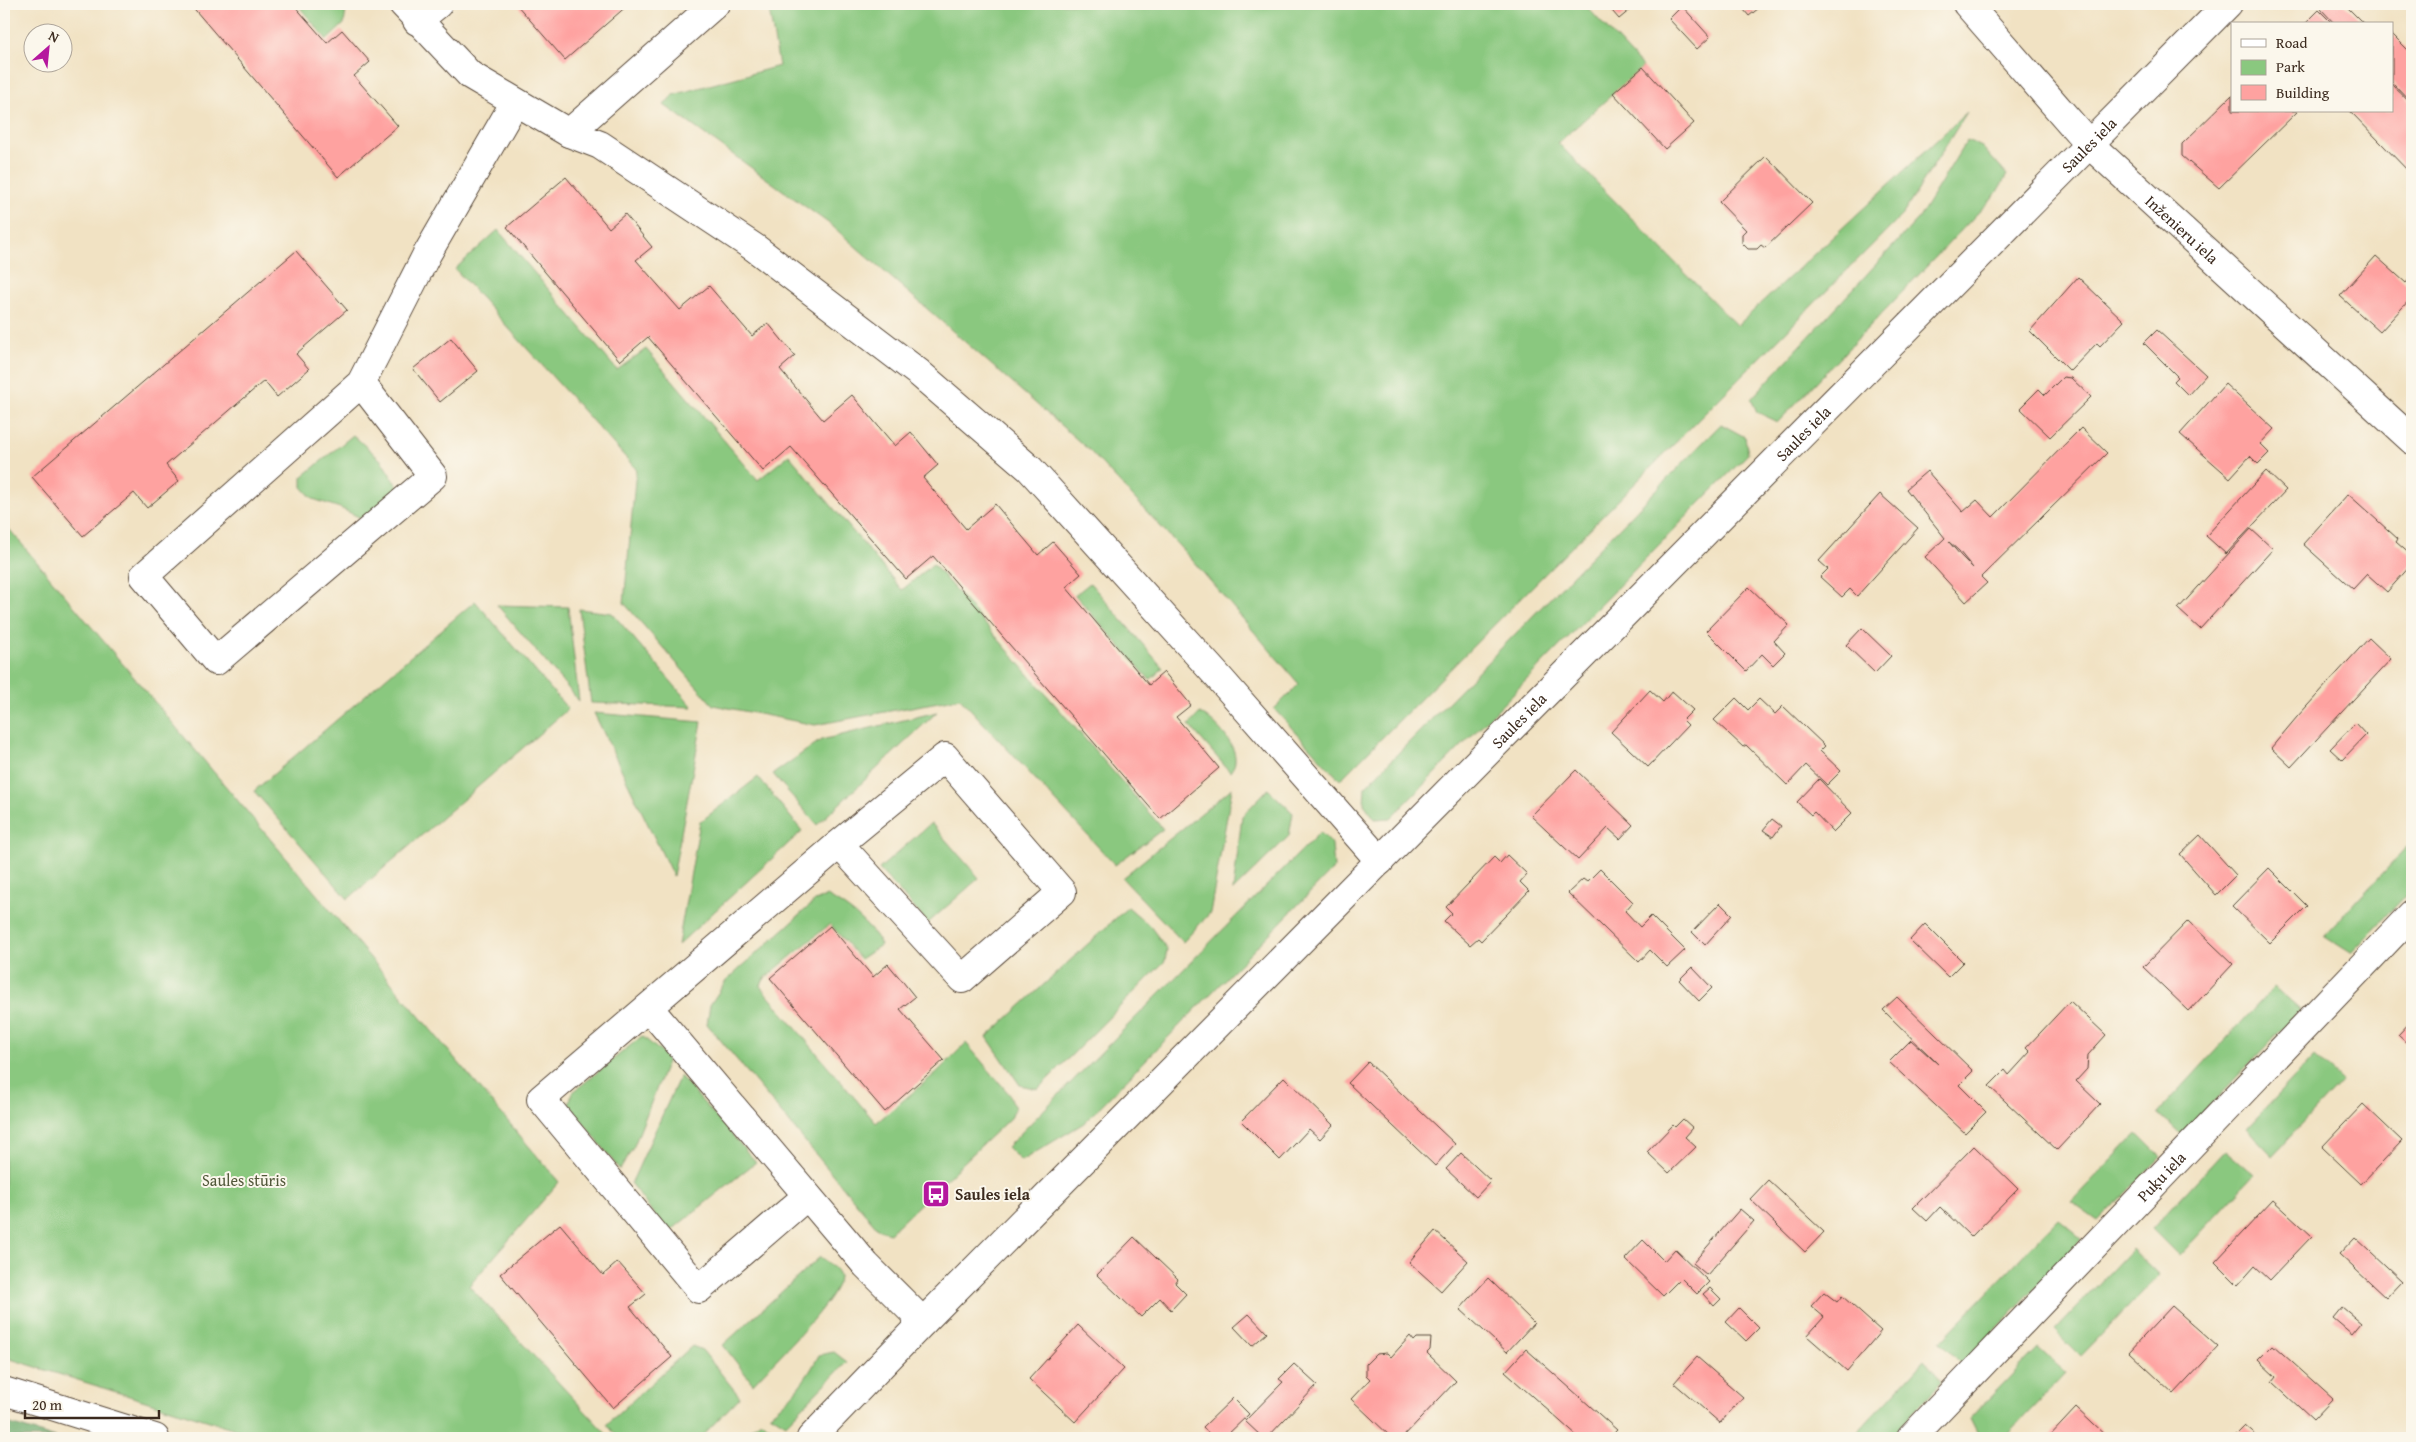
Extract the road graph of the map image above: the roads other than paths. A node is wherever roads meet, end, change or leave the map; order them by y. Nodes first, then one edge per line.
1 (438, 4) edge
2 (715, 4) edge
3 (1967, 4) edge
4 (2228, 4) edge
5 (410, 12) edge
6 (516, 102) junction
7 (569, 133) junction
8 (2089, 144) junction
9 (361, 383) junction
10 (2412, 440) edge
11 (839, 844) junction
12 (1380, 861) junction
13 (2412, 914) edge
14 (649, 1008) junction
15 (807, 1196) junction
16 (923, 1322) junction
17 (4, 1391) edge
18 (155, 1438) edge
19 (812, 1438) edge
20 (1911, 1438) edge

1 - 5 street
2 - 7 street
3 - 8 street, Inženieru iela
4 - 8 street, Saules iela
5 - 6 street
6 - 7 street
6 - 9 street
7 - 12 street
8 - 10 street, Inženieru iela
8 - 12 street, Saules iela
9 - 9 street
11 - 11 street
11 - 14 street
12 - 16 street, Saules iela
13 - 20 street, Puķu iela
14 - 15 street
14 - 15 street
15 - 16 street
16 - 19 street, Saules iela
17 - 18 street

